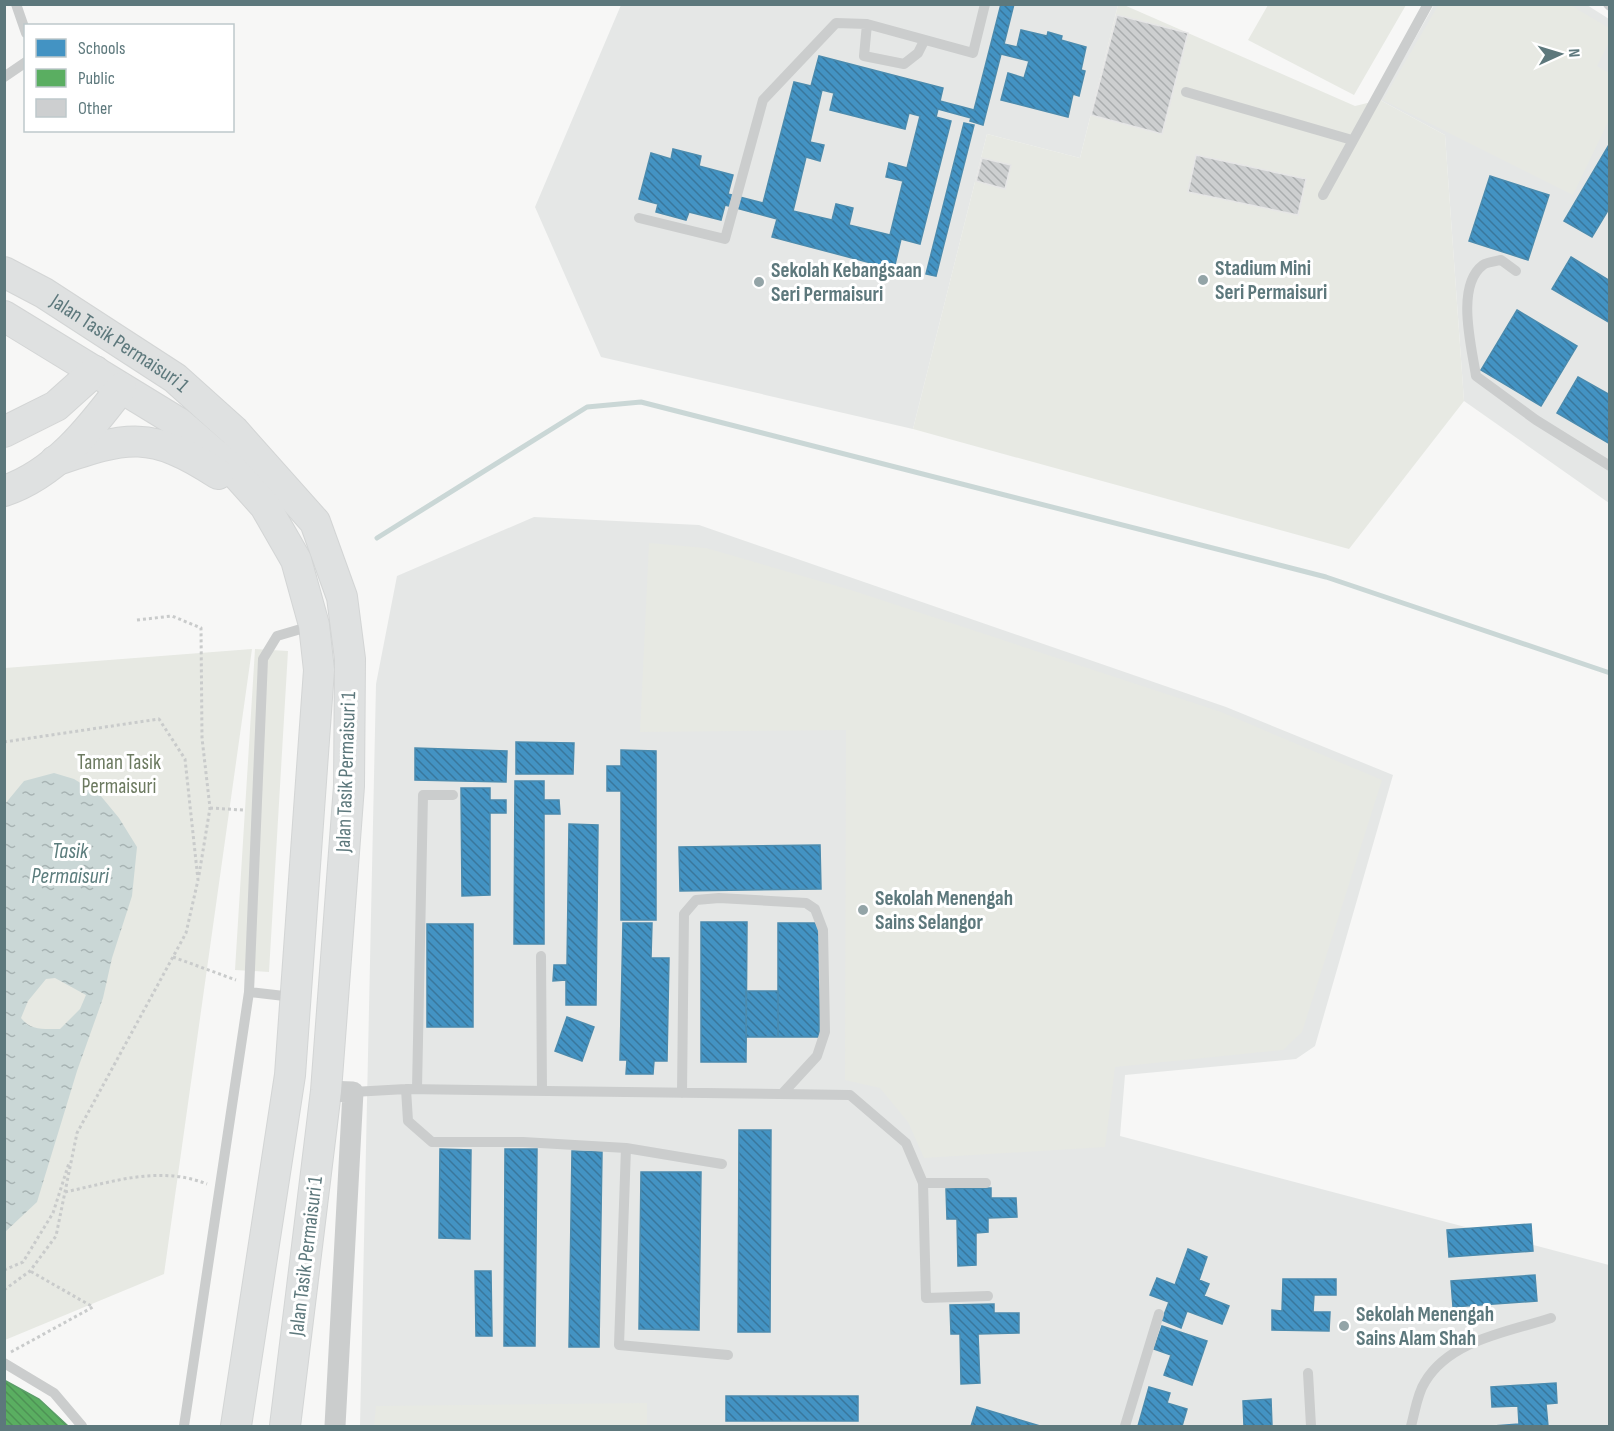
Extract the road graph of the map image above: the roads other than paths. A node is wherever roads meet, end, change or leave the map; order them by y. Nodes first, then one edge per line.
1 (16, 4) edge
2 (985, 4) edge
3 (1428, 4) edge
4 (867, 24) junction
5 (24, 27) edge
6 (924, 41) junction
7 (24, 63) edge
8 (4, 77) edge
9 (1186, 92) dead end
10 (1352, 140) junction
11 (1323, 195) dead end
12 (639, 218) dead end
13 (1516, 271) dead end
14 (4, 273) edge
15 (4, 316) edge
16 (110, 375) junction
17 (234, 431) junction
18 (4, 432) edge
19 (54, 460) junction
20 (1610, 466) edge
21 (4, 491) edge
22 (265, 506) junction
23 (314, 625) junction
24 (453, 795) dead end
25 (308, 820) junction
26 (346, 823) junction
27 (541, 956) dead end
28 (249, 992) junction
29 (295, 997) junction
30 (411, 1089) junction
31 (339, 1091) junction
32 (542, 1091) junction
33 (682, 1093) junction
34 (782, 1094) junction
35 (626, 1148) junction
36 (722, 1164) dead end
37 (986, 1183) dead end
38 (923, 1184) junction
39 (988, 1296) dead end
40 (1159, 1314) dead end
41 (1551, 1318) dead end
42 (728, 1355) dead end
43 (4, 1363) edge
44 (1308, 1373) dead end
45 (82, 1426) edge
46 (184, 1426) edge
47 (236, 1426) edge
48 (285, 1426) edge
49 (335, 1426) edge
50 (1125, 1426) edge
51 (1311, 1426) edge
52 (1411, 1426) edge

1 - 5 lane
2 - 6 lane
3 - 10 lane
4 - 6 lane
4 - 6 lane
4 - 12 lane
7 - 8 lane
9 - 10 lane
10 - 11 lane
13 - 20 lane
14 - 16 main road
14 - 17 main road, Jalan Tasik Permaisuri 1
15 - 16 main road, Jalan Tasik Permaisuri 1
16 - 17 main road
16 - 18 main road
16 - 19 main road
16 - 22 main road, Jalan Tasik Permaisuri 1
17 - 26 main road, Jalan Tasik Permaisuri 1
19 - 21 main road
19 - 22 main road
22 - 23 main road, Jalan Tasik Permaisuri 1
23 - 25 main road, Jalan Tasik Permaisuri 1
23 - 28 lane
24 - 30 lane
25 - 26 main road
25 - 29 main road, Jalan Tasik Permaisuri 1
26 - 31 main road, Jalan Tasik Permaisuri 1
27 - 32 lane
28 - 29 lane
28 - 46 lane
29 - 47 main road, Jalan Tasik Permaisuri 1
30 - 31 lane
30 - 32 lane
30 - 35 lane
31 - 48 main road, Jalan Tasik Permaisuri 1
31 - 49 street
32 - 33 lane
33 - 34 lane
33 - 34 lane
34 - 38 lane
35 - 36 lane
35 - 42 lane
37 - 38 lane
38 - 39 lane
40 - 50 lane
41 - 52 lane
43 - 45 lane
44 - 51 lane

